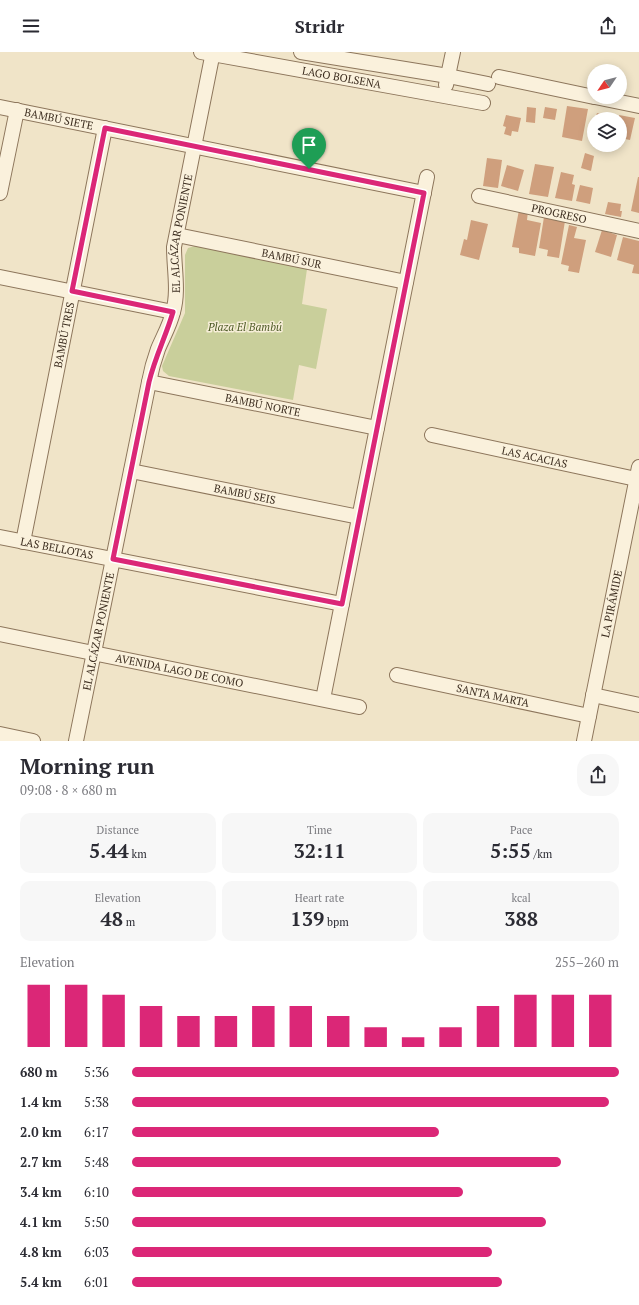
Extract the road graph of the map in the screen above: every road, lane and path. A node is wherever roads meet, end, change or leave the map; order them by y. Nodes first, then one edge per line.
1 (301, 52) edge
2 (453, 52) edge
3 (209, 53) edge
4 (448, 76) junction
5 (444, 95) junction
6 (587, 96) edge
7 (483, 103) dead end
8 (627, 104) edge
9 (639, 106) edge
10 (0, 107) edge
11 (17, 110) junction
12 (105, 128) junction
13 (194, 146) junction
14 (427, 177) dead end
15 (0, 193) edge
16 (424, 193) junction
17 (479, 196) dead end
18 (639, 232) edge
19 (176, 235) junction
20 (0, 277) edge
21 (406, 282) junction
22 (72, 291) junction
23 (173, 312) junction
24 (149, 382) junction
25 (377, 428) junction
26 (432, 435) dead end
27 (131, 471) junction
28 (638, 473) edge
29 (359, 517) junction
30 (0, 537) edge
31 (23, 542) junction
32 (113, 559) junction
33 (342, 604) junction
34 (0, 634) edge
35 (94, 653) junction
36 (397, 675) dead end
37 (593, 695) junction
38 (323, 699) junction
39 (639, 705) edge
40 (359, 706) dead end
41 (588, 716) junction
42 (0, 734) edge
43 (33, 741) edge
44 (76, 741) edge
45 (584, 741) edge

1 - 4 street, LAGO BOLSENA
2 - 4 street
3 - 5 street, LAGO BOLSENA
3 - 13 street, EL ALCÁZAR PONIENTE
4 - 5 street
4 - 6 street, LAGO BOLSENA
5 - 7 street, LAGO BOLSENA
8 - 9 street, LAGO BOLSENA
10 - 11 street, BAMBÚ SIETE
11 - 12 street, BAMBÚ SIETE
11 - 15 street
12 - 13 street, BAMBÚ SIETE
12 - 22 street, BAMBÚ TRES
13 - 16 street, BAMBÚ SIETE
13 - 19 street, EL ALCÁZAR PONIENTE
14 - 16 street
16 - 21 street
17 - 18 street, PROGRESO
19 - 21 street, BAMBÚ SUR
19 - 23 street, EL ALCÁZAR PONIENTE
20 - 22 street
21 - 25 street
22 - 23 street
22 - 31 street, BAMBÚ TRES
23 - 24 street, EL ALCÁZAR PONIENTE
24 - 25 street, BAMBÚ NORTE
24 - 27 street, EL ALCÁZAR PONIENTE
25 - 29 street
26 - 28 street, LAS ACACIAS
27 - 29 street, BAMBÚ SEIS
27 - 32 street, EL ALCÁZAR PONIENTE
28 - 37 street, LA PIRÁMIDE
29 - 33 street
30 - 31 street, LAS BELLOTAS
31 - 32 street, LAS BELLOTAS
32 - 33 street, LAS BELLOTAS
32 - 35 street, EL ALCÁZAR PONIENTE
33 - 38 street
34 - 35 street, AVENIDA LAGO DE COMO
35 - 38 street, AVENIDA LAGO DE COMO
35 - 44 street, EL ALCÁZAR PONIENTE
36 - 41 street, SANTA MARTA
37 - 39 street
37 - 41 street, LA PIRÁMIDE
38 - 40 street, AVENIDA LAGO DE COMO
41 - 45 street, LA PIRÁMIDE
42 - 43 street

